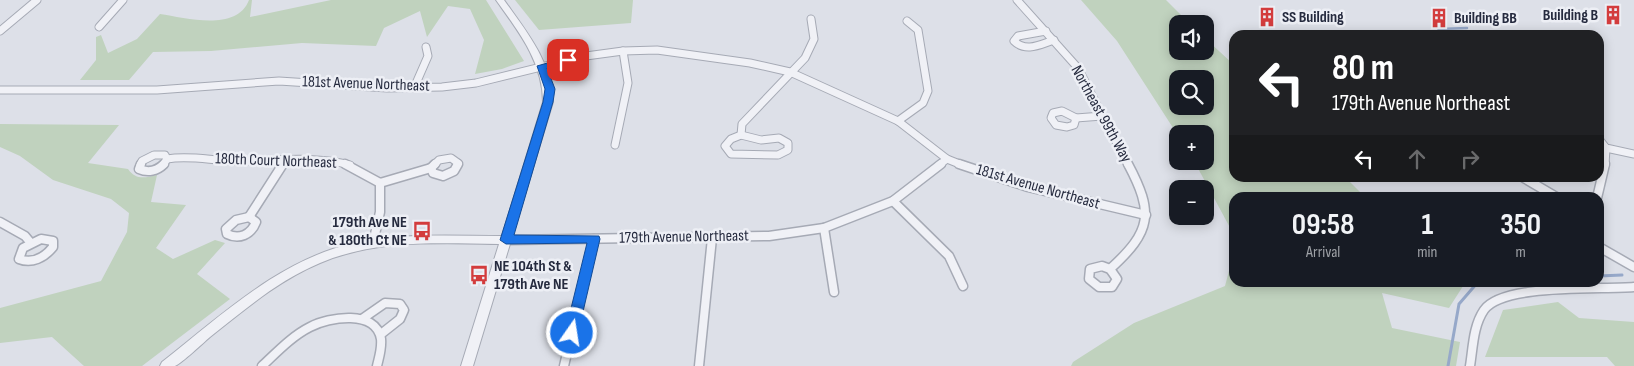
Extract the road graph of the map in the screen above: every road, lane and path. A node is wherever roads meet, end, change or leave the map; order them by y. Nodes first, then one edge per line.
1 (38, 0) edge
2 (123, 0) edge
3 (500, 0) edge
4 (1017, 0) edge
5 (811, 19) dead end
6 (907, 21) dead end
7 (99, 27) dead end
8 (0, 31) edge
9 (1046, 31) junction
10 (1054, 40) junction
11 (426, 47) dead end
12 (623, 51) junction
13 (542, 66) junction
14 (790, 72) junction
15 (414, 88) junction
16 (0, 90) edge
17 (1102, 116) junction
18 (1076, 118) dead end
19 (898, 121) junction
20 (741, 135) junction
21 (615, 145) dead end
22 (1604, 145) edge
23 (1606, 148) junction
24 (1634, 154) edge
25 (168, 159) dead end
26 (948, 159) junction
27 (285, 160) junction
28 (431, 168) dead end
29 (1604, 172) edge
30 (1531, 182) edge
31 (380, 183) junction
32 (1548, 192) edge
33 (893, 201) junction
34 (1146, 215) junction
35 (249, 217) dead end
36 (0, 222) edge
37 (824, 228) junction
38 (712, 238) junction
39 (594, 239) junction
40 (506, 240) junction
41 (30, 242) dead end
42 (373, 243) junction
43 (1604, 250) edge
44 (1634, 266) edge
45 (1110, 269) dead end
46 (963, 286) dead end
47 (1634, 287) edge
48 (834, 292) dead end
49 (362, 319) junction
50 (381, 334) junction
51 (166, 366) edge
52 (262, 366) edge
53 (377, 366) edge
54 (467, 366) edge
55 (564, 366) edge
56 (699, 366) edge
57 (1470, 366) edge

1 - 8 street
2 - 7 street
3 - 13 street
4 - 9 street, Northeast 99th Way
5 - 14 street
6 - 19 street
9 - 10 street, Northeast 99th Way
9 - 10 street
10 - 17 street, Northeast 99th Way
11 - 15 street
12 - 13 street, 181st Avenue Northeast
12 - 14 street, 181st Avenue Northeast
12 - 21 street
13 - 15 street, 181st Avenue Northeast
13 - 40 street
14 - 19 street, 181st Avenue Northeast
14 - 20 street
15 - 16 street, 181st Avenue Northeast
17 - 18 street
17 - 34 street, Northeast 99th Way
19 - 26 street, 181st Avenue Northeast
20 - 20 street
22 - 23 street
23 - 24 street
23 - 29 street
25 - 27 street, 180th Court Northeast
26 - 33 street, 179th Avenue Northeast
26 - 34 street, 181st Avenue Northeast
27 - 31 street, 180th Court Northeast
27 - 35 street
28 - 31 street
30 - 32 street
31 - 42 street
33 - 37 street, 179th Avenue Northeast
33 - 46 street
34 - 45 street
36 - 41 street
37 - 38 street, 179th Avenue Northeast
37 - 48 street
38 - 39 street, 179th Avenue Northeast
38 - 56 street
39 - 40 street, 179th Avenue Northeast
39 - 55 street
40 - 42 street, 179th Avenue Northeast
40 - 54 street
42 - 51 street, 179th Avenue Northeast
43 - 44 street
47 - 57 street
49 - 50 street
49 - 50 street
49 - 52 street
50 - 53 street

